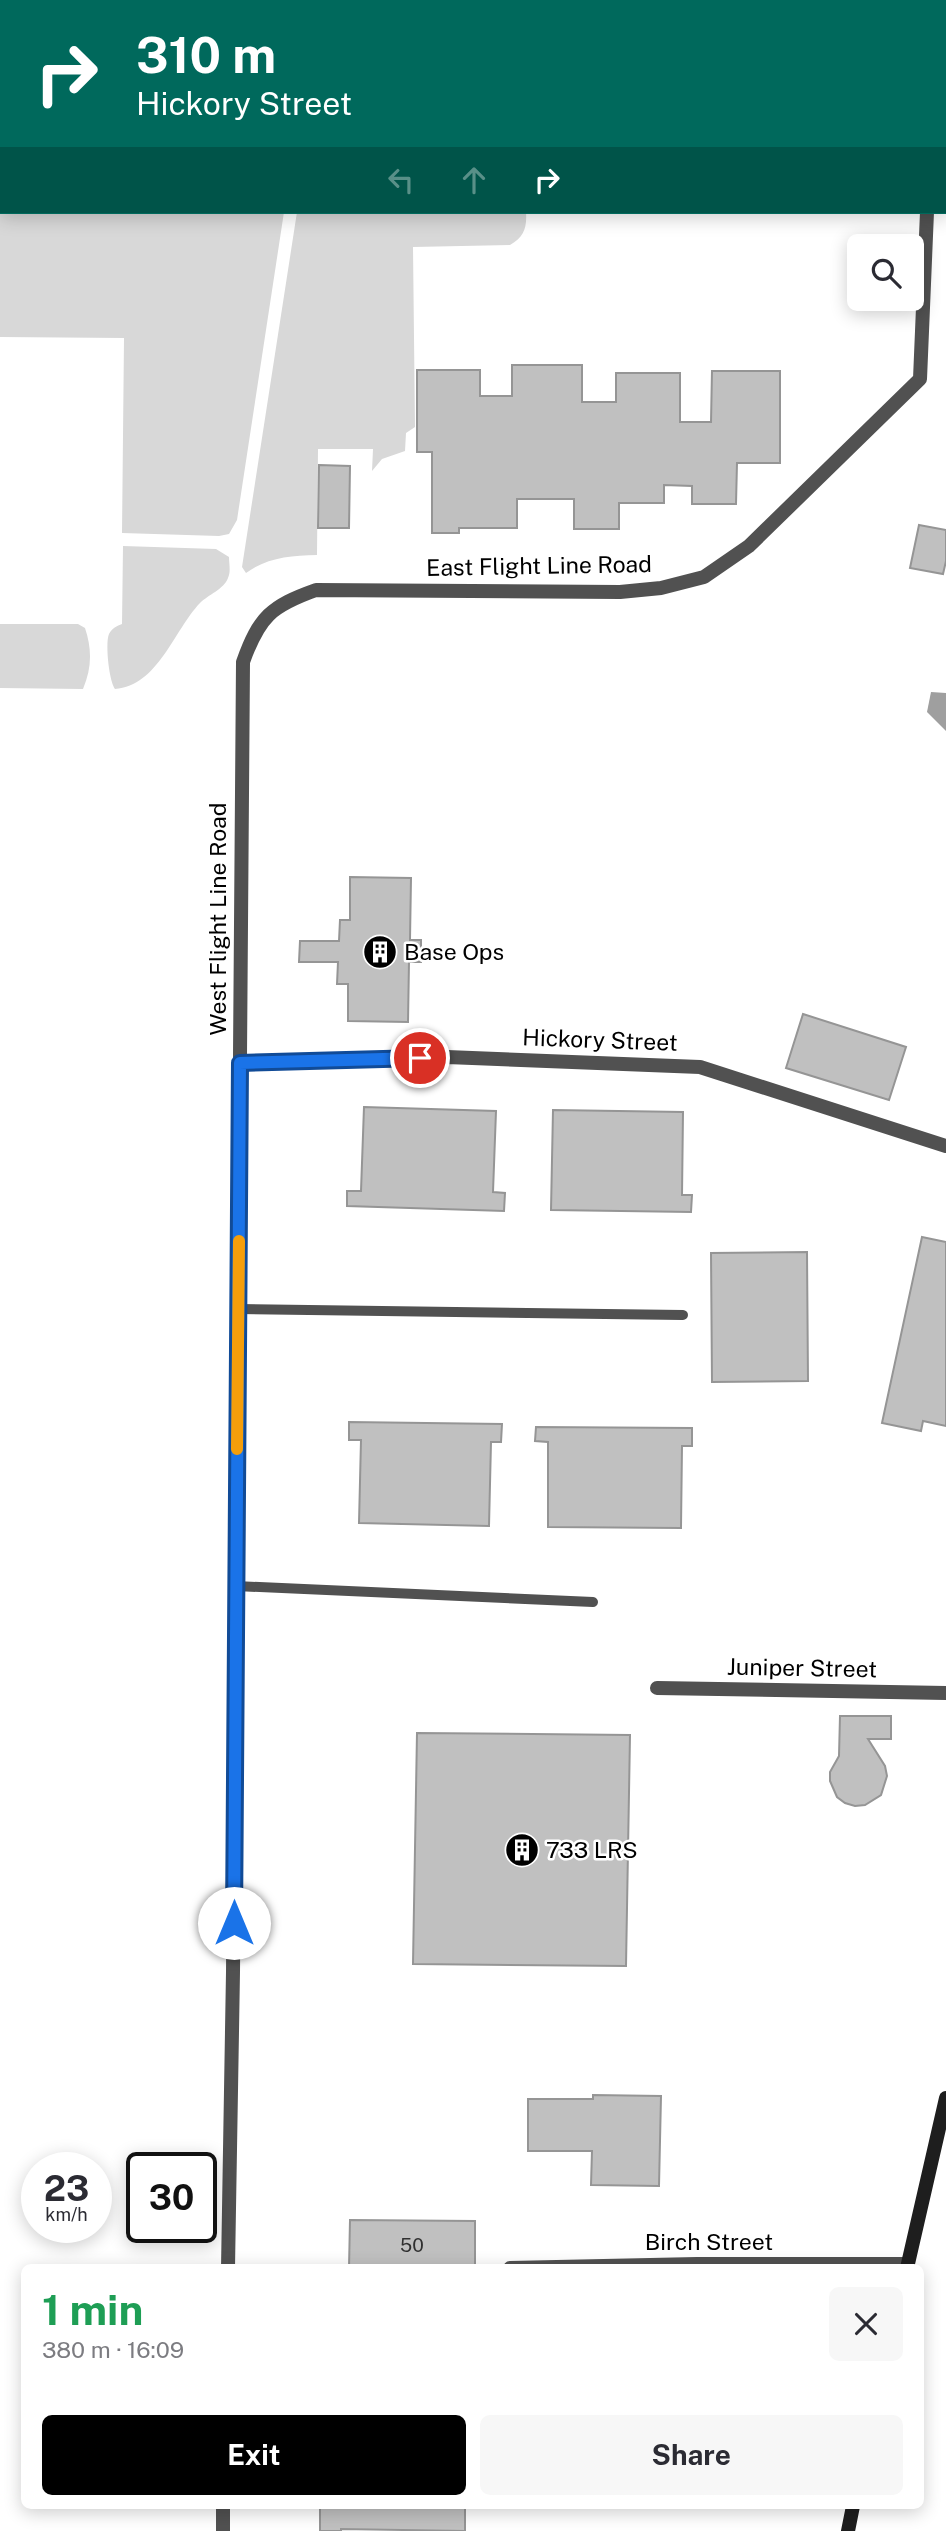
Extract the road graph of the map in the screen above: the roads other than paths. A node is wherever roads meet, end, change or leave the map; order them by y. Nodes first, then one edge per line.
1 (927, 214) edge
2 (243, 662) joint
3 (240, 1063) junction
4 (946, 1146) edge
5 (238, 1309) junction
6 (683, 1315) dead end
7 (236, 1586) junction
8 (593, 1602) dead end
9 (657, 1688) dead end
10 (946, 1693) edge
11 (946, 2098) edge
12 (228, 2264) edge
13 (908, 2264) edge
14 (223, 2509) edge
15 (852, 2509) edge
16 (223, 2531) edge
17 (848, 2531) edge

1 - 2 street, East Flight Line Road
2 - 3 street, West Flight Line Road
3 - 4 street, Hickory Street
3 - 5 street, West Flight Line Road
5 - 6 lane
5 - 7 street, West Flight Line Road
7 - 8 lane
7 - 12 street, West Flight Line Road
9 - 10 street, Juniper Street
11 - 13 main road
14 - 16 street
15 - 17 main road

